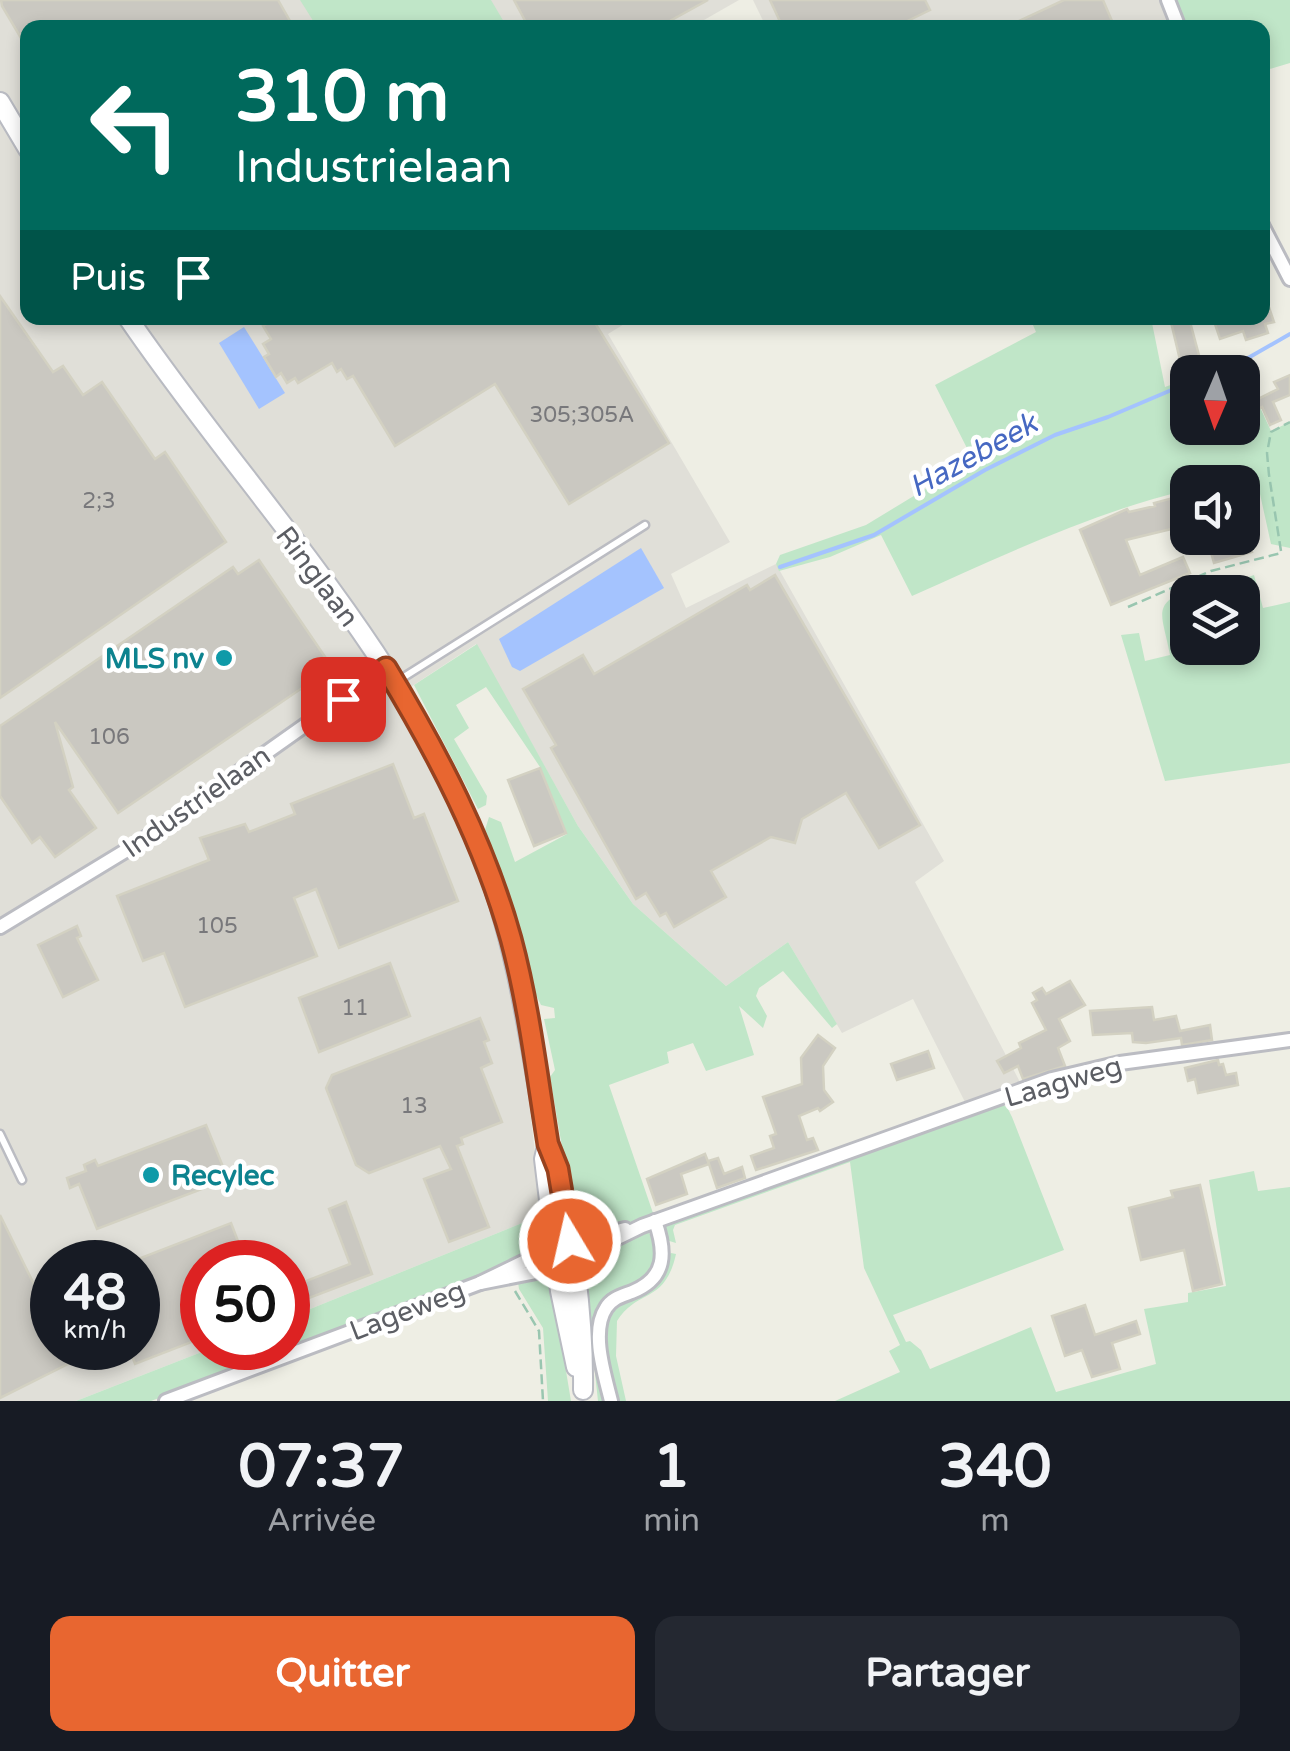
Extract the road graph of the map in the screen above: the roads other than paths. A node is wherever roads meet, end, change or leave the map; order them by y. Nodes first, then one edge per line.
1 (0, 102) edge
2 (20, 136) edge
3 (1270, 240) edge
4 (1290, 279) edge
5 (133, 325) edge
6 (645, 525) dead end
7 (391, 675) junction
8 (0, 927) edge
9 (1290, 1040) edge
10 (0, 1134) edge
11 (844, 1154) joint
12 (22, 1180) dead end
13 (648, 1224) junction
14 (562, 1244) junction
15 (565, 1264) junction
16 (480, 1283) junction
17 (584, 1395) edge
18 (182, 1398) edge
19 (166, 1401) edge
20 (611, 1401) edge

1 - 2 main road
3 - 4 street
5 - 7 main road, Ringlaan
6 - 7 lane
7 - 8 street, Industrielaan
7 - 14 main road, Ringlaan
9 - 11 street, Laagweg
10 - 12 lane
11 - 13 street, Lageweg
13 - 14 street, Lageweg
13 - 15 street, Lageweg
13 - 20 street
14 - 15 main road, Ringlaan
14 - 16 street, Lageweg
15 - 16 street, Lageweg
15 - 17 main road, Ringlaan
16 - 18 street, Lageweg
18 - 19 street, Lageweg

